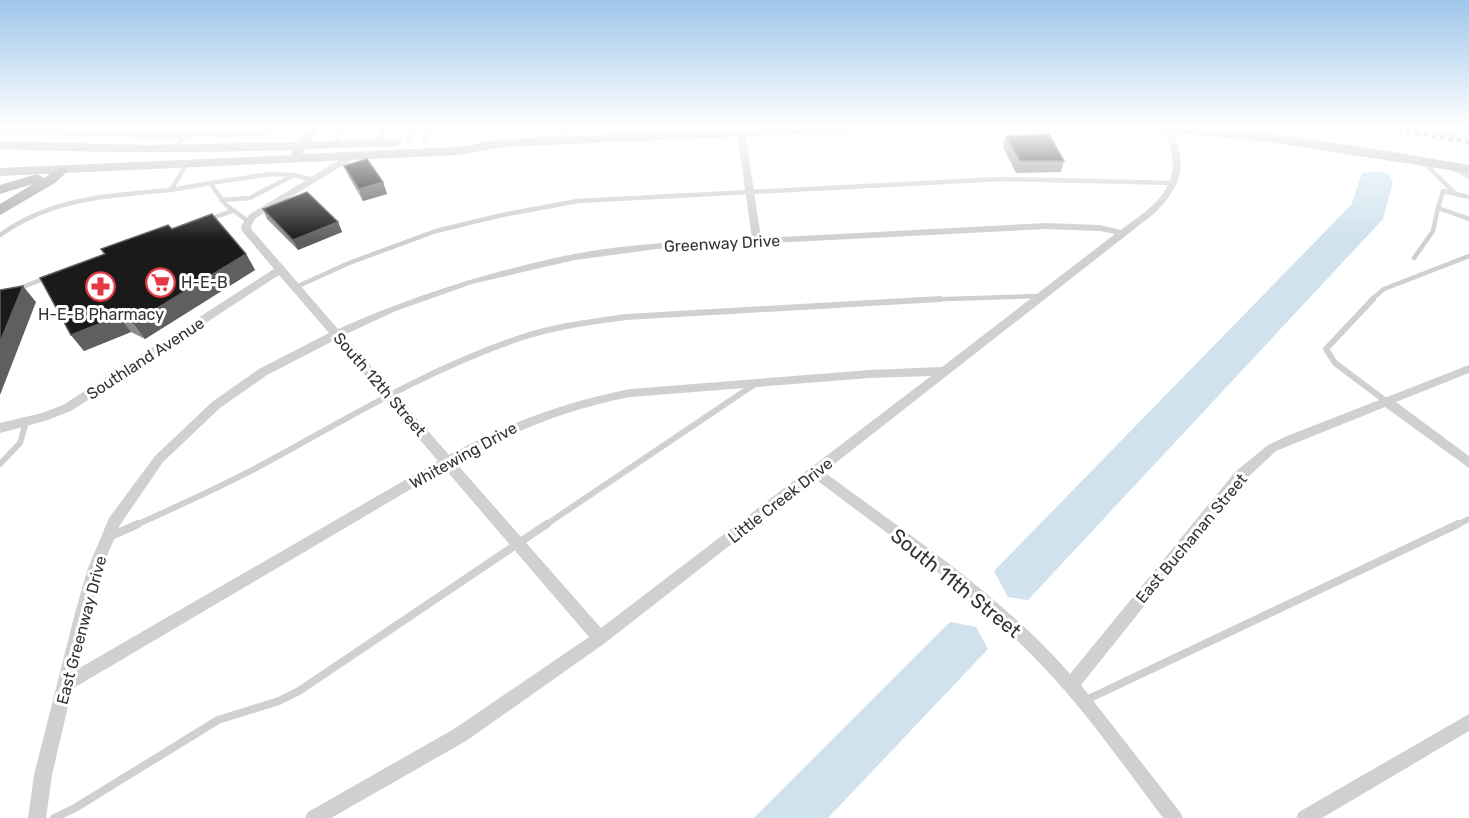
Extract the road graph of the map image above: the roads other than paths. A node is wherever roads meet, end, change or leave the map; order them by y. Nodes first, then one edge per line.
1 (68, 164) edge
2 (204, 164) edge
3 (339, 164) edge
4 (746, 164) edge
5 (1178, 164) edge
6 (1425, 164) edge
7 (1440, 164) edge
8 (186, 165) junction
9 (1450, 166) junction
10 (1469, 169) edge
11 (62, 170) junction
12 (0, 172) edge
13 (294, 175) junction
14 (1469, 176) edge
15 (314, 180) junction
16 (210, 183) junction
17 (1174, 183) junction
18 (254, 188) dead end
19 (0, 190) edge
20 (171, 190) junction
21 (236, 190) dead end
22 (750, 191) junction
23 (1456, 194) junction
24 (1469, 197) edge
25 (250, 198) junction
26 (232, 199) junction
27 (221, 200) junction
28 (1437, 208) junction
29 (0, 210) edge
30 (232, 212) junction
31 (1469, 219) edge
32 (204, 221) edge
33 (248, 221) junction
34 (1120, 233) junction
35 (0, 235) edge
36 (757, 242) junction
37 (1469, 256) edge
38 (1414, 258) dead end
39 (281, 269) junction
40 (54, 275) edge
41 (296, 286) junction
42 (9, 292) edge
43 (1040, 296) junction
44 (337, 333) junction
45 (1469, 369) edge
46 (944, 371) junction
47 (758, 382) junction
48 (388, 394) junction
49 (1387, 402) junction
50 (26, 422) junction
51 (0, 428) edge
52 (447, 462) junction
53 (1469, 463) edge
54 (0, 465) edge
55 (816, 473) junction
56 (1469, 519) edge
57 (107, 538) junction
58 (519, 545) junction
59 (600, 638) junction
60 (66, 684) junction
61 (1071, 685) junction
62 (1084, 701) junction
63 (1469, 722) edge
64 (37, 818) edge
65 (54, 818) edge
66 (314, 818) edge
67 (1174, 818) edge
68 (1305, 818) edge

1 - 11 main road
2 - 8 main road
3 - 15 street
4 - 22 street
5 - 17 street
6 - 23 lane
7 - 9 main road
8 - 11 main road
8 - 20 lane
9 - 10 main road
9 - 14 street
11 - 12 main road
11 - 19 main road
11 - 29 main road
13 - 15 lane
13 - 16 lane
13 - 25 lane
15 - 33 street
16 - 20 lane
16 - 27 lane
17 - 22 lane
17 - 34 street, Little Creek Drive
18 - 25 lane
20 - 35 lane
21 - 26 lane
22 - 36 street
22 - 41 lane
23 - 24 lane
23 - 28 lane
25 - 26 lane
26 - 27 lane
27 - 30 lane
28 - 31 lane
28 - 38 lane
30 - 32 lane
30 - 33 lane
33 - 39 street, South 12th Street
34 - 36 street, Greenway Drive
34 - 43 street, Little Creek Drive
36 - 44 street, Greenway Drive
37 - 49 lane
39 - 41 street, South 12th Street
39 - 50 street, Southland Avenue
40 - 42 lane
41 - 44 street, South 12th Street
43 - 46 street, Little Creek Drive
43 - 48 lane
44 - 48 street, South 12th Street
44 - 57 street, East Greenway Drive
45 - 49 street, East Buchanan Street
46 - 47 street, Whitewing Drive
46 - 55 street, Little Creek Drive
47 - 52 street, Whitewing Drive
47 - 58 lane
48 - 52 street, South 12th Street
48 - 57 lane
49 - 53 street
49 - 61 street, East Buchanan Street
50 - 51 street, Southland Avenue
50 - 54 lane
52 - 58 street, South 12th Street
52 - 60 street, Whitewing Drive
55 - 59 street, Little Creek Drive
55 - 61 street, South 11th Street
56 - 62 lane
57 - 60 street, East Greenway Drive
58 - 59 street, South 12th Street
58 - 65 lane
59 - 66 street, Little Creek Drive
60 - 64 street, East Greenway Drive
61 - 62 street, South 11th Street
62 - 67 street, South 11th Street
63 - 68 street

